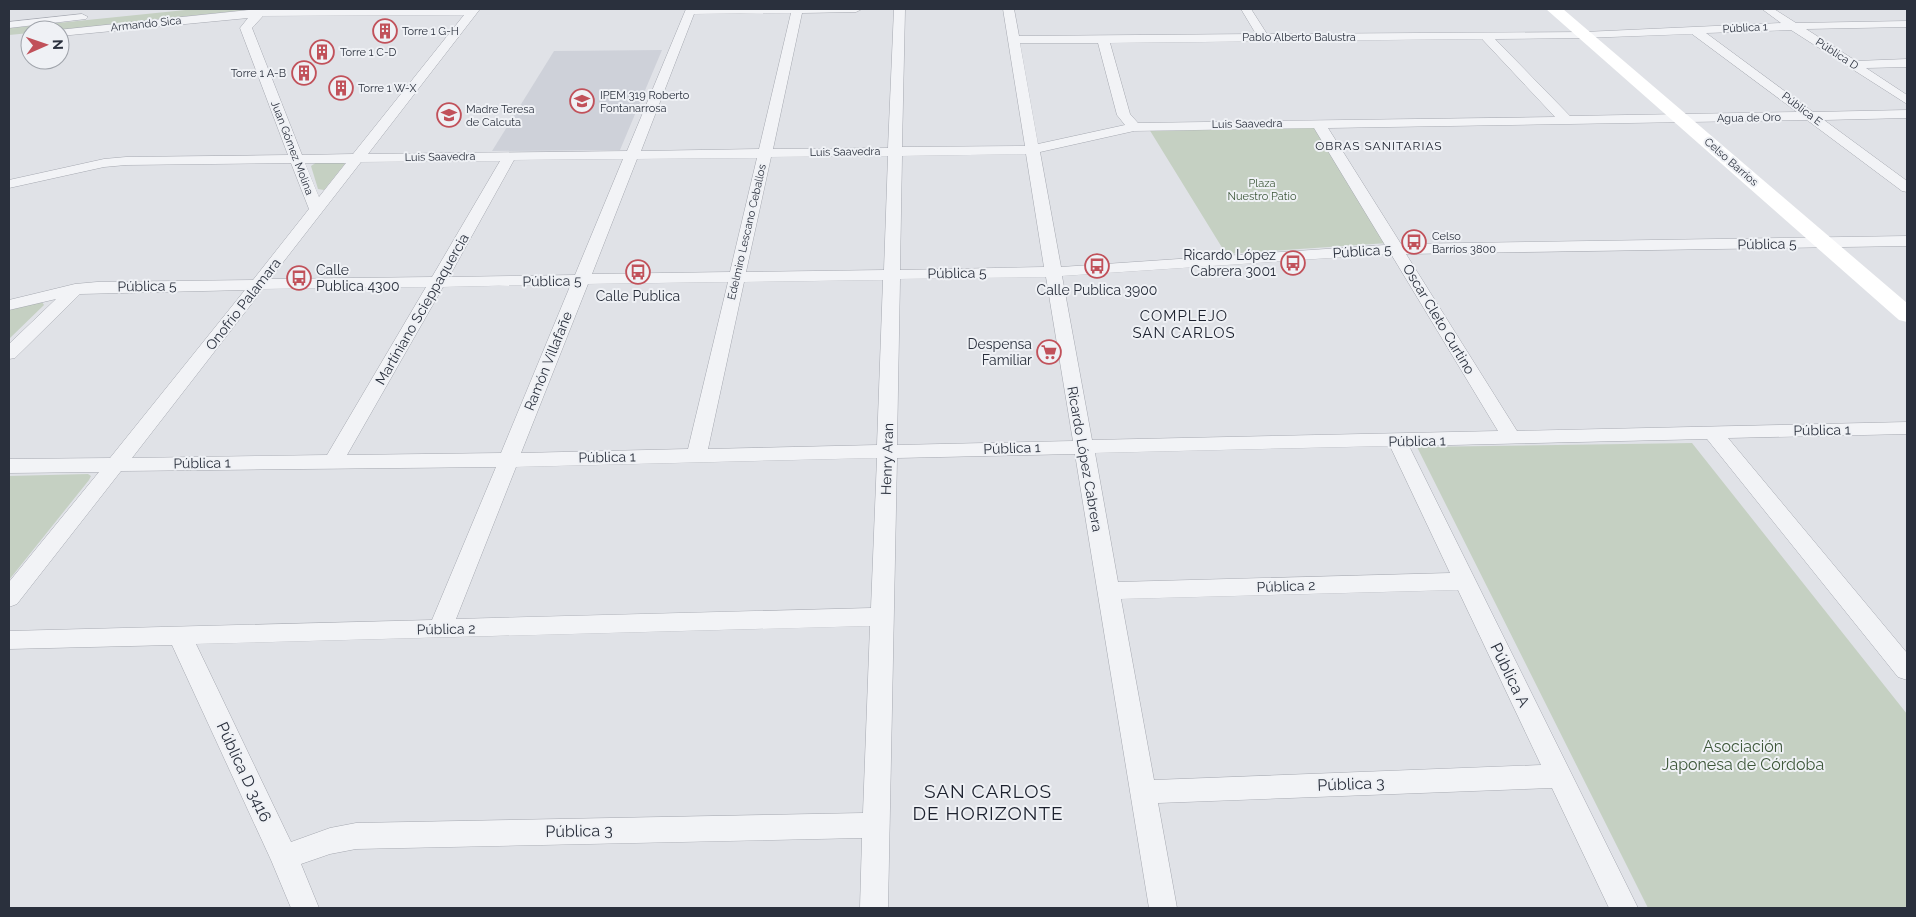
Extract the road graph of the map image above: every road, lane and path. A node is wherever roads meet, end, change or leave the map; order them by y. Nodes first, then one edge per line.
1 (797, 9) edge
2 (856, 9) edge
3 (899, 9) edge
4 (1008, 9) edge
5 (1246, 9) edge
6 (1554, 9) edge
7 (1767, 9) edge
8 (473, 10) edge
9 (690, 10) edge
10 (263, 11) edge
11 (73, 14) edge
12 (98, 16) dead end
13 (1907, 24) edge
14 (9, 25) edge
15 (1793, 26) junction
16 (1696, 31) junction
17 (70, 33) edge
18 (1484, 35) junction
19 (1584, 35) junction
20 (1263, 37) junction
21 (1103, 39) junction
22 (1013, 40) junction
23 (1907, 64) edge
24 (1854, 65) junction
25 (1907, 100) edge
26 (1907, 114) edge
27 (1812, 116) junction
28 (1681, 119) junction
29 (1567, 121) junction
30 (1318, 123) junction
31 (1134, 127) junction
32 (1032, 150) junction
33 (895, 152) junction
34 (765, 153) junction
35 (631, 155) junction
36 (510, 156) junction
37 (357, 158) junction
38 (296, 159) junction
39 (9, 184) edge
40 (1907, 188) edge
41 (316, 209) junction
42 (1907, 241) edge
43 (1824, 243) junction
44 (1397, 249) junction
45 (1053, 272) junction
46 (892, 275) junction
47 (737, 277) junction
48 (581, 280) junction
49 (437, 283) junction
50 (258, 284) junction
51 (75, 289) junction
52 (9, 305) edge
53 (1907, 315) edge
54 (9, 354) edge
55 (1907, 428) edge
56 (1713, 433) junction
57 (1512, 438) junction
58 (1396, 441) junction
59 (1082, 446) junction
60 (887, 452) junction
61 (697, 456) junction
62 (508, 460) junction
63 (334, 461) junction
64 (116, 464) junction
65 (9, 466) edge
66 (1465, 581) junction
67 (1108, 591) junction
68 (9, 598) edge
69 (883, 618) junction
70 (440, 629) junction
71 (180, 636) junction
72 (9, 640) edge
73 (1907, 670) edge
74 (1559, 776) junction
75 (1143, 792) junction
76 (877, 825) junction
77 (284, 857) junction
78 (305, 908) edge
79 (874, 908) edge
80 (1163, 908) edge
81 (1624, 908) edge

1 - 2 street
1 - 9 street
1 - 34 street, Edelmiro Lescano Ceballos
3 - 33 street, Henry Aran
4 - 22 street, Ricardo López Cabrera
5 - 20 street
6 - 19 main road, Celso Barrios
7 - 15 street, Pública D
8 - 10 street, Armando Sica
8 - 37 street, Onofrio Palamara
9 - 35 street, Ramón Villafañe
10 - 17 street, Armando Sica
10 - 38 street, Juan Gómez Molina
11 - 12 street, Armando Sica
11 - 14 street, Armando Sica
13 - 15 street, Pública 1
15 - 16 street, Pública 1
15 - 24 street, Pública D
16 - 19 street, Pública 1
16 - 27 street, Pública E
18 - 19 street, Pablo Alberto Balustra
18 - 20 street, Pablo Alberto Balustra
18 - 29 street
19 - 28 main road, Celso Barrios
20 - 21 street, Pablo Alberto Balustra
21 - 22 street, Pablo Alberto Balustra
21 - 31 street
22 - 32 street, Ricardo López Cabrera
23 - 24 street
24 - 25 street, Pública D
26 - 27 street, Agua de Oro
27 - 28 street, Agua de Oro
27 - 40 street, Pública E
28 - 29 street, Luis Saavedra
28 - 43 main road, Celso Barrios
29 - 30 street, Luis Saavedra
30 - 31 street, Luis Saavedra
30 - 44 street, Oscar Cleto Curtino
31 - 32 street, Luis Saavedra
32 - 33 street, Luis Saavedra
32 - 45 street, Ricardo López Cabrera
33 - 34 street, Luis Saavedra
33 - 46 street, Henry Aran
34 - 35 street, Luis Saavedra
34 - 47 street, Edelmiro Lescano Ceballos
35 - 36 street, Luis Saavedra
35 - 48 street, Ramón Villafañe
36 - 37 street, Luis Saavedra
36 - 49 street, Martíniano Scieppaquercia
37 - 38 street, Luis Saavedra
37 - 41 street, Onofrio Palamara
38 - 39 street, Luis Saavedra
38 - 41 street, Juan Gómez Molina
41 - 50 street, Onofrio Palamara
42 - 43 street, Pública 5
43 - 44 street, Pública 5
43 - 53 main road, Celso Barrios
44 - 45 street, Pública 5
44 - 57 street, Oscar Cleto Curtino
45 - 46 street, Pública 5
45 - 59 street, Ricardo López Cabrera
46 - 47 street, Pública 5
46 - 60 street, Henry Aran
47 - 48 street, Pública 5
47 - 61 street, Edelmiro Lescano Ceballos
48 - 49 street, Pública 5
48 - 62 street, Ramón Villafañe
49 - 50 street, Pública 5
49 - 63 street, Martíniano Scieppaquercia
50 - 51 street, Pública 5
50 - 64 street, Onofrio Palamara
51 - 52 street, Pública 5
51 - 54 street
55 - 56 street, Pública 1
56 - 57 street, Pública 1
56 - 73 street
57 - 58 street, Pública 1
58 - 59 street, Pública 1
58 - 66 street, Pública A
59 - 60 street, Pública 1
59 - 67 street, Ricardo López Cabrera
60 - 61 street, Pública 1
60 - 69 street, Henry Aran
61 - 62 street, Pública 1
62 - 63 street, Pública 1
62 - 70 street, Ramón Villafañe
63 - 64 street, Pública 1
64 - 65 street, Pública 1
64 - 68 street, Onofrio Palamara
66 - 67 street, Pública 2
66 - 74 street, Pública A
67 - 75 street, Ricardo López Cabrera
69 - 70 street, Pública 2
69 - 76 street, Henry Aran
70 - 71 street, Pública 2
71 - 72 street, Pública 2
71 - 77 street, Pública D 3416
74 - 75 street, Pública 3
74 - 81 street, Pública A
75 - 80 street, Ricardo López Cabrera
76 - 77 street, Pública 3
76 - 79 street, Henry Aran
77 - 78 street, Pública D 3416

